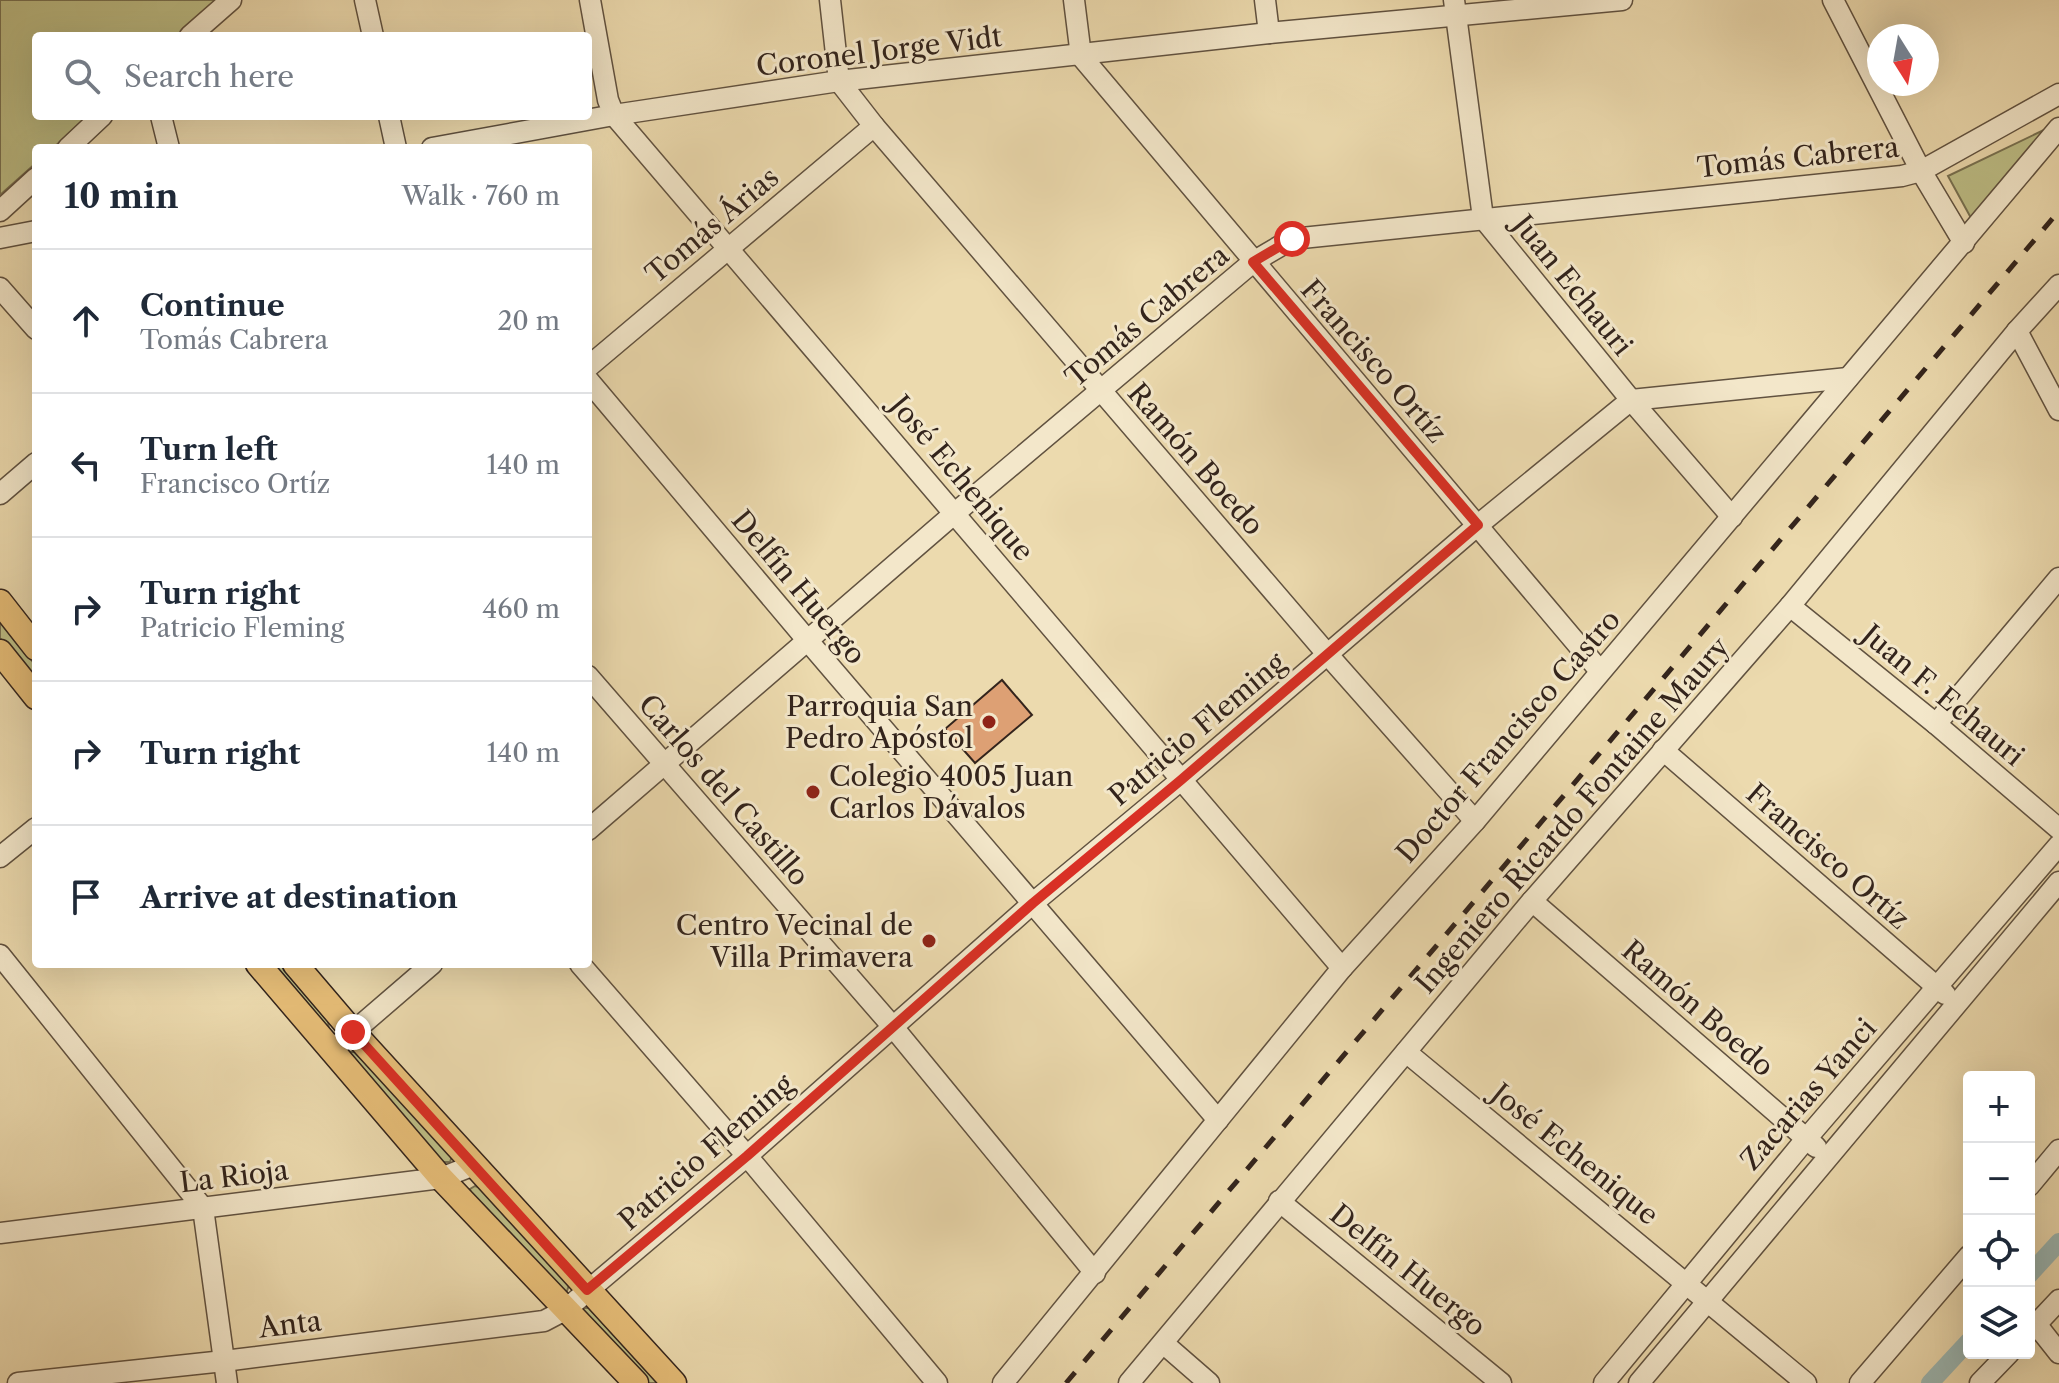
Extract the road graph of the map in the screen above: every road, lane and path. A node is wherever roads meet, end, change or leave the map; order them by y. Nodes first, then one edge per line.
1 (231, 0) edge
2 (365, 0) edge
3 (590, 0) edge
4 (830, 0) edge
5 (1074, 0) edge
6 (1265, 0) edge
7 (1622, 0) edge
8 (1833, 0) edge
9 (1455, 8) edge
10 (195, 32) edge
11 (372, 32) edge
12 (1269, 33) junction
13 (1081, 56) junction
14 (839, 81) junction
15 (2059, 94) edge
16 (614, 115) junction
17 (592, 119) edge
18 (98, 120) edge
19 (162, 120) edge
20 (390, 120) edge
21 (586, 120) edge
22 (874, 126) junction
23 (2059, 128) edge
24 (72, 144) edge
25 (168, 144) edge
26 (395, 144) edge
27 (454, 144) edge
28 (1921, 171) junction
29 (32, 182) edge
30 (0, 211) edge
31 (1483, 218) junction
32 (32, 232) edge
33 (0, 238) edge
34 (1964, 243) junction
35 (728, 248) junction
36 (1253, 262) junction
37 (2059, 285) edge
38 (0, 288) edge
39 (32, 324) edge
40 (2017, 331) junction
41 (592, 364) edge
42 (1848, 378) junction
43 (592, 385) edge
44 (1102, 392) junction
45 (1631, 400) junction
46 (2059, 410) edge
47 (32, 466) edge
48 (0, 494) edge
49 (955, 513) junction
50 (1732, 517) junction
51 (1478, 525) junction
52 (2059, 578) edge
53 (0, 602) edge
54 (1790, 606) junction
55 (808, 641) junction
56 (32, 643) edge
57 (0, 652) edge
58 (1328, 655) junction
59 (1600, 671) junction
60 (592, 681) edge
61 (32, 692) edge
62 (1936, 724) junction
63 (1663, 750) junction
64 (664, 765) junction
65 (1181, 780) junction
66 (1475, 821) junction
67 (592, 827) edge
68 (2059, 829) edge
69 (32, 831) edge
70 (2059, 845) edge
71 (0, 857) edge
72 (2059, 882) edge
73 (1532, 901) junction
74 (1033, 903) junction
75 (0, 955) edge
76 (261, 968) edge
77 (298, 968) edge
78 (427, 968) edge
79 (583, 968) edge
80 (1342, 968) junction
81 (1937, 987) junction
82 (1956, 1004) junction
83 (893, 1027) junction
84 (353, 1032) junction
85 (331, 1051) junction
86 (1406, 1052) junction
87 (1218, 1120) junction
88 (1806, 1139) junction
89 (2059, 1150) edge
90 (747, 1156) junction
91 (1828, 1158) junction
92 (474, 1165) junction
93 (441, 1178) junction
94 (2035, 1179) edge
95 (1279, 1201) junction
96 (203, 1208) junction
97 (0, 1233) edge
98 (1963, 1263) edge
99 (1095, 1273) junction
100 (1686, 1282) junction
101 (587, 1290) junction
102 (2059, 1300) edge
103 (1708, 1301) junction
104 (565, 1310) junction
105 (2035, 1325) edge
106 (2035, 1331) edge
107 (1163, 1343) junction
108 (2059, 1353) edge
109 (2003, 1359) edge
110 (224, 1361) junction
111 (18, 1383) edge
112 (227, 1383) edge
113 (636, 1383) edge
114 (674, 1383) edge
115 (937, 1383) edge
116 (1003, 1383) edge
117 (1129, 1383) edge
118 (1209, 1383) edge
119 (1501, 1383) edge
120 (1604, 1383) edge
121 (1639, 1383) edge
122 (1806, 1383) edge
123 (1860, 1383) edge
124 (1980, 1383) edge

1 - 10 street
2 - 11 street
3 - 16 street, José Echenique
4 - 14 street
5 - 13 street
6 - 12 street
7 - 9 street, Coronel Jorge Vidt
8 - 28 street
9 - 12 street, Coronel Jorge Vidt
9 - 31 street, Juan Echauri
12 - 13 street, Coronel Jorge Vidt
13 - 14 street, Coronel Jorge Vidt
13 - 36 street, Francisco Ortíz
14 - 16 street, Coronel Jorge Vidt
14 - 22 street, Ramón Boedo
15 - 28 street, Tomás Cabrera
16 - 17 street, Coronel Jorge Vidt
16 - 35 street, José Echenique
18 - 24 street
19 - 25 street
20 - 26 street
21 - 27 street, Coronel Jorge Vidt
22 - 35 street, Tomás Árias
22 - 44 street, Ramón Boedo
23 - 34 street, Doctor Francisco Castro
28 - 31 street, Tomás Cabrera
28 - 34 street
29 - 30 street
31 - 36 street, Tomás Cabrera
31 - 45 street, Juan Echauri
32 - 33 street
34 - 42 street, Doctor Francisco Castro
35 - 41 street, Tomás Árias
35 - 49 street, José Echenique
36 - 44 street, Tomás Cabrera
36 - 51 street, Francisco Ortíz
37 - 40 street, Ingeniero Ricardo Fontaine Maury
38 - 39 street
40 - 46 street
40 - 54 street, Ingeniero Ricardo Fontaine Maury
42 - 45 street
42 - 50 street, Doctor Francisco Castro
43 - 55 street, Delfín Huergo
44 - 49 street, Tomás Cabrera
44 - 58 street, Ramón Boedo
45 - 50 street, Juan Echauri
45 - 51 street, Patricio Fleming
47 - 48 street
49 - 55 street, Tomás Cabrera
49 - 65 street, José Echenique
50 - 59 street, Doctor Francisco Castro
51 - 58 street, Patricio Fleming
51 - 59 street, Francisco Ortíz
52 - 62 street
53 - 56 main road
54 - 62 street, Juan F. Echauri
54 - 63 street, Ingeniero Ricardo Fontaine Maury
55 - 64 street, Tomás Cabrera
55 - 74 street, Delfín Huergo
57 - 61 main road
58 - 65 street, Patricio Fleming
58 - 66 street, Ramón Boedo
59 - 66 street, Doctor Francisco Castro
60 - 64 street, Carlos del Castillo
62 - 68 street, Juan F. Echauri
63 - 73 street, Ingeniero Ricardo Fontaine Maury
63 - 81 street, Francisco Ortíz
64 - 67 street, Tomás Cabrera
64 - 83 street, Carlos del Castillo
65 - 74 street, Patricio Fleming
65 - 80 street, José Echenique
66 - 80 street, Doctor Francisco Castro
69 - 71 street
70 - 81 street, Zacarias Yanci
72 - 82 street, Zacarias Yanci
73 - 86 street, Ingeniero Ricardo Fontaine Maury
73 - 88 street, Ramón Boedo
74 - 83 street, Patricio Fleming
74 - 87 street, Delfín Huergo
75 - 96 street
76 - 85 main road
77 - 84 main road
78 - 84 street
79 - 90 street
80 - 87 street, Doctor Francisco Castro
81 - 82 street, Francisco Ortíz
81 - 88 street, Zacarias Yanci
82 - 91 street, Zacarias Yanci
83 - 90 street, Patricio Fleming
83 - 99 street, Carlos del Castillo
84 - 85 street
84 - 92 main road
85 - 93 main road
86 - 95 street, Ingeniero Ricardo Fontaine Maury
86 - 100 street, José Echenique
87 - 99 street, Doctor Francisco Castro
88 - 91 street, Ramón Boedo
88 - 100 street, Zacarias Yanci
89 - 94 street
90 - 101 street, Patricio Fleming
90 - 115 street
91 - 103 street, Zacarias Yanci
92 - 93 street, La Rioja
92 - 101 main road
93 - 96 street, La Rioja
93 - 104 main road
95 - 107 street, Ingeniero Ricardo Fontaine Maury
95 - 119 street, Delfín Huergo
96 - 97 street, La Rioja
96 - 110 street
98 - 123 street
99 - 116 street, Doctor Francisco Castro
100 - 103 street, José Echenique
100 - 120 street, Zacarias Yanci
101 - 104 street, Patricio Fleming
101 - 114 main road
102 - 105 street
103 - 121 street, Zacarias Yanci
103 - 122 street, José Echenique
104 - 110 street, Anta
104 - 113 main road
106 - 108 street
107 - 117 street, Ingeniero Ricardo Fontaine Maury
107 - 118 street
109 - 124 street
110 - 111 street, Anta
110 - 112 street

